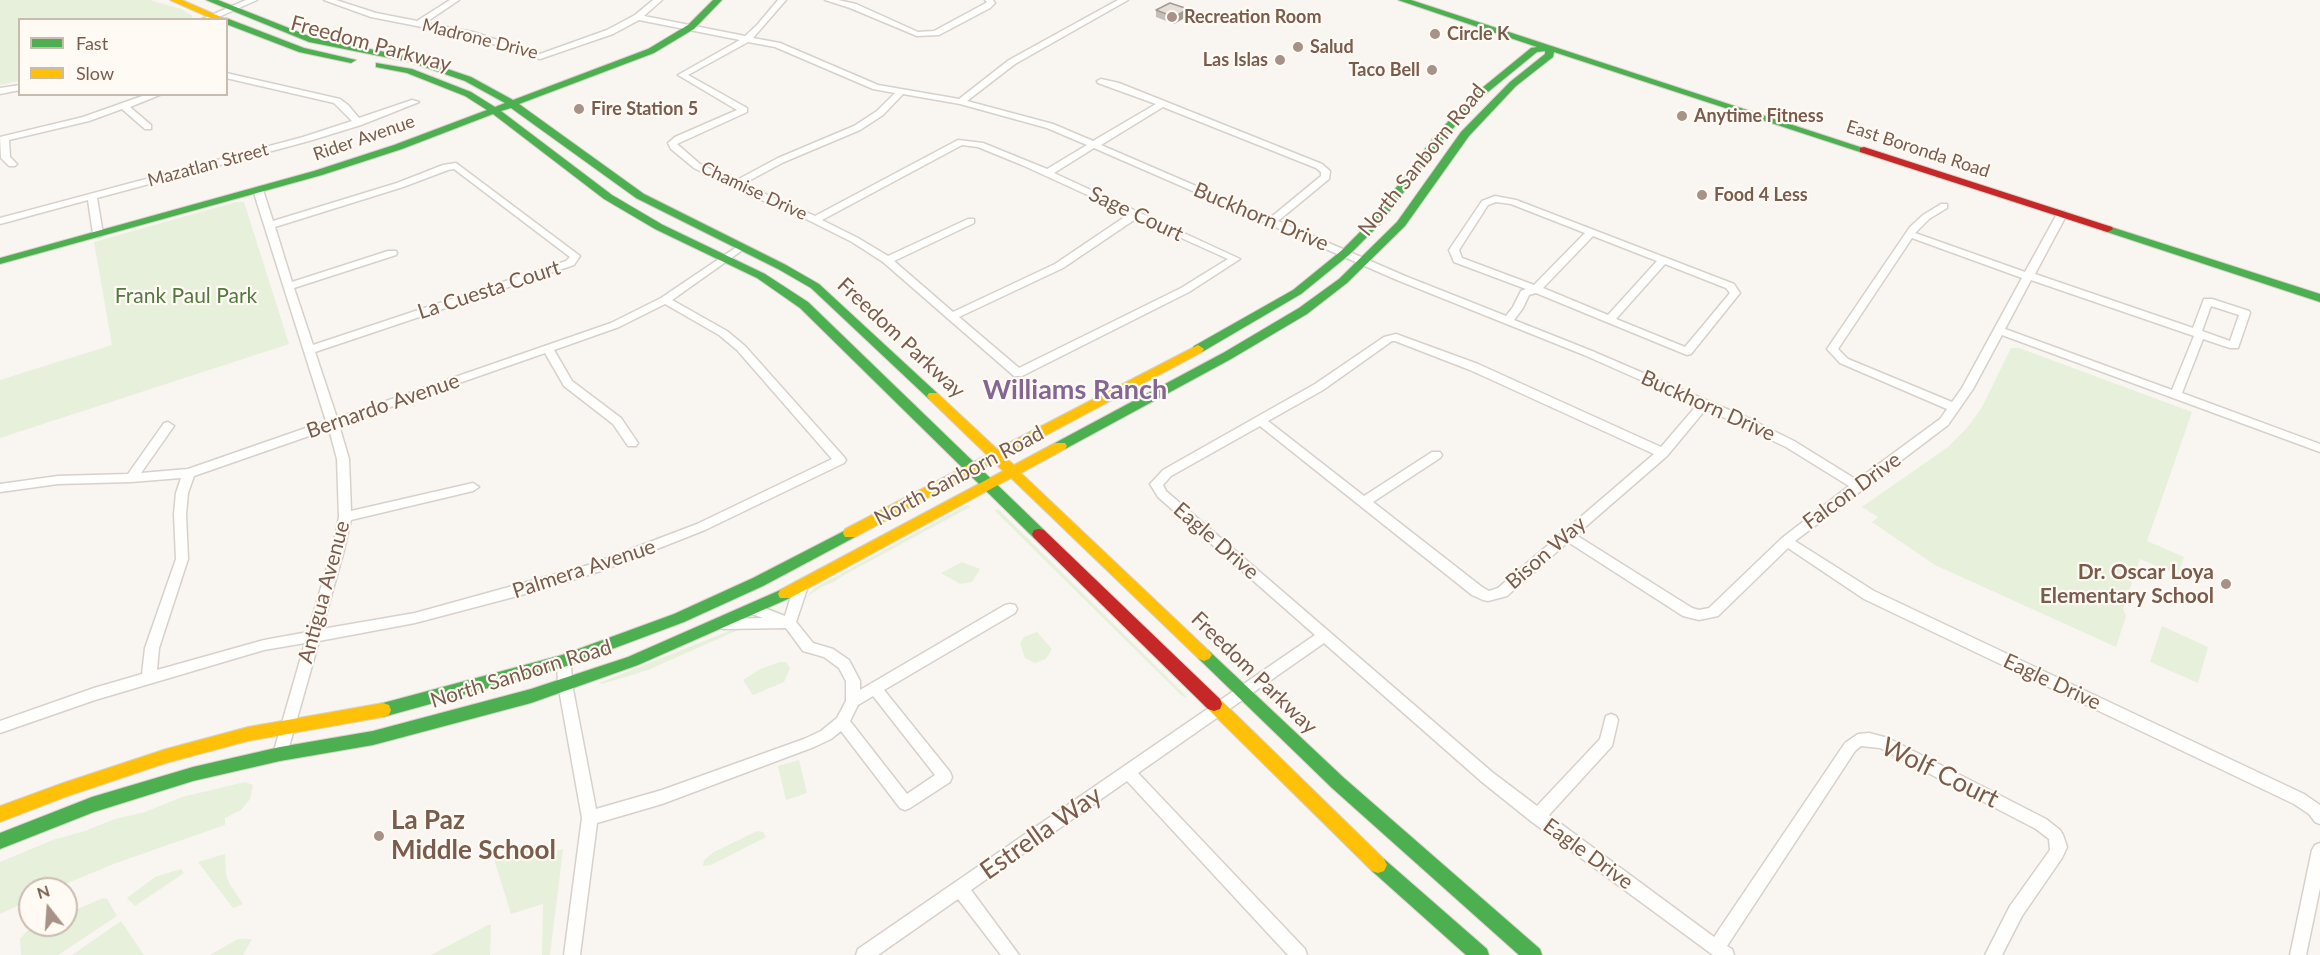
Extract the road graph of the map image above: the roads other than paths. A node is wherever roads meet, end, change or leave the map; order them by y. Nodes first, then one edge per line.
1 (174, 0) edge
2 (210, 0) edge
3 (253, 0) edge
4 (328, 0) edge
5 (455, 0) edge
6 (658, 0) edge
7 (718, 0) edge
8 (782, 0) edge
9 (829, 0) edge
10 (988, 0) edge
11 (1124, 0) edge
12 (1402, 0) edge
13 (220, 17) edge
14 (638, 17) junction
15 (228, 19) edge
16 (228, 20) edge
17 (419, 23) junction
18 (691, 27) junction
19 (747, 39) junction
20 (1549, 47) junction
21 (228, 75) edge
22 (1101, 81) dead end
23 (18, 87) edge
24 (0, 90) edge
25 (900, 93) junction
26 (153, 96) edge
27 (415, 102) dead end
28 (962, 102) junction
29 (512, 104) junction
30 (1162, 104) junction
31 (125, 107) junction
32 (494, 110) junction
33 (358, 123) junction
34 (148, 127) dead end
35 (2, 140) edge
36 (1094, 145) junction
37 (12, 164) dead end
38 (1047, 173) junction
39 (734, 185) junction
40 (258, 189) junction
41 (92, 196) junction
42 (1944, 206) dead end
43 (1136, 214) junction
44 (2062, 214) junction
45 (815, 220) junction
46 (0, 221) edge
47 (971, 221) dead end
48 (1270, 222) junction
49 (268, 226) junction
50 (1591, 233) junction
51 (98, 234) junction
52 (1910, 234) junction
53 (741, 247) junction
54 (392, 253) dead end
55 (1345, 253) junction
56 (724, 258) junction
57 (887, 260) junction
58 (1663, 260) junction
59 (0, 261) edge
60 (1364, 262) junction
61 (2028, 275) junction
62 (290, 286) junction
63 (1536, 289) junction
64 (2320, 298) edge
65 (665, 300) junction
66 (953, 316) junction
67 (1508, 320) junction
68 (1609, 320) junction
69 (1999, 330) junction
70 (2198, 334) junction
71 (548, 349) junction
72 (310, 350) junction
73 (1018, 373) joint
74 (2176, 395) junction
75 (1704, 404) junction
76 (1955, 408) junction
77 (1260, 420) junction
78 (333, 424) junction
79 (168, 426) dead end
80 (632, 443) dead end
81 (2320, 448) edge
82 (1663, 453) junction
83 (1436, 455) dead end
84 (996, 456) junction
85 (974, 469) junction
86 (1012, 471) junction
87 (189, 473) junction
88 (131, 478) junction
89 (989, 484) junction
90 (473, 487) dead end
91 (1859, 487) junction
92 (0, 488) edge
93 (1364, 502) junction
94 (345, 517) junction
95 (1566, 536) junction
96 (1786, 541) junction
97 (801, 586) junction
98 (754, 609) junction
99 (1010, 609) dead end
100 (789, 623) junction
101 (721, 624) junction
102 (313, 636) junction
103 (1324, 636) junction
104 (564, 661) junction
105 (149, 676) junction
106 (565, 684) junction
107 (874, 688) junction
108 (1244, 691) junction
109 (853, 701) junction
110 (1217, 709) junction
111 (1611, 720) dead end
112 (842, 722) junction
113 (287, 726) junction
114 (0, 728) edge
115 (280, 754) junction
116 (1128, 772) junction
117 (0, 814) edge
118 (1538, 817) junction
119 (2320, 817) edge
120 (590, 818) junction
121 (0, 841) edge
122 (2320, 850) edge
123 (960, 889) junction
124 (1721, 951) edge
125 (573, 955) edge
126 (864, 955) edge
127 (1011, 955) edge
128 (1299, 955) edge
129 (1480, 955) edge
130 (1533, 955) edge
131 (1993, 955) edge
132 (2298, 955) edge

1 - 13 main road, Freedom Parkway
2 - 13 main road, Freedom Parkway
3 - 13 street
4 - 17 street, Madrone Drive
5 - 17 street
6 - 14 street, Madrone Drive
7 - 18 main road, Rider Avenue
8 - 19 street
9 - 10 street
11 - 28 street
12 - 20 main road, East Boronda Road
14 - 17 street, Madrone Drive
14 - 18 street, Buckhorn Drive
15 - 29 main road, Freedom Parkway
16 - 32 main road, Freedom Parkway
18 - 19 street, Buckhorn Drive
18 - 29 main road, Rider Avenue
19 - 25 street, Buckhorn Drive
19 - 39 street, Chamise Drive
20 - 44 main road, East Boronda Road
20 - 55 main road, North Sanborn Road
20 - 60 main road, North Sanborn Road
21 - 33 street
22 - 30 street
23 - 24 street
25 - 28 street, Buckhorn Drive
25 - 39 street
26 - 31 street
27 - 33 street, Mazatlan Street
28 - 36 street, Buckhorn Drive
29 - 32 main road, Rider Avenue
29 - 53 main road, Freedom Parkway
30 - 36 street
30 - 48 street
31 - 34 street
31 - 35 street
32 - 40 main road, Rider Avenue
32 - 56 main road, Freedom Parkway
33 - 41 street, Mazatlan Street
35 - 37 street
36 - 38 street
36 - 48 street, Buckhorn Drive
38 - 43 street, Sage Court
38 - 45 street, Sage Court
39 - 45 street, Chamise Drive
40 - 49 street, Antigua Avenue
40 - 51 main road, Rider Avenue
41 - 46 street, Mazatlan Street
41 - 51 street
42 - 52 street
43 - 66 street
43 - 73 street, Sage Court
44 - 61 street, Falcon Drive
44 - 64 main road, East Boronda Road
45 - 57 street, Chamise Drive
47 - 57 street
48 - 55 street, Buckhorn Drive
49 - 62 street, Antigua Avenue
49 - 72 street, La Cuesta Court
50 - 58 street
50 - 63 street
50 - 63 street
51 - 59 main road, Rider Avenue
52 - 61 street
52 - 76 street
53 - 56 street, Bernardo Avenue
53 - 84 main road, Freedom Parkway
54 - 62 street
55 - 60 street, Buckhorn Drive
55 - 84 main road, North Sanborn Road
56 - 65 street, Bernardo Avenue
56 - 85 main road, Freedom Parkway
57 - 66 street, Chamise Drive
58 - 68 street
58 - 68 street
60 - 67 street, Buckhorn Drive
60 - 86 main road, North Sanborn Road
61 - 69 street, Falcon Drive
61 - 70 street
62 - 72 street, Antigua Avenue
63 - 67 street
63 - 68 street
65 - 71 street, Bernardo Avenue
65 - 102 street, Palmera Avenue
66 - 73 street, Chamise Drive
67 - 75 street, Buckhorn Drive
69 - 74 street
69 - 76 street, Falcon Drive
70 - 70 street
70 - 74 street
71 - 78 street, Bernardo Avenue
71 - 80 street
72 - 78 street, Antigua Avenue
74 - 81 street
75 - 82 street, Bison Way
75 - 91 street, Buckhorn Drive
76 - 91 street, Falcon Drive
77 - 82 street, Eagle Drive
77 - 93 street, Bison Way
77 - 103 street, Eagle Drive
78 - 87 street, Bernardo Avenue
78 - 94 street, Antigua Avenue
79 - 88 street
82 - 95 street, Bison Way
83 - 93 street
84 - 85 main road, North Sanborn Road
84 - 86 main road, Freedom Parkway
85 - 89 main road, Freedom Parkway
85 - 104 main road, North Sanborn Road
86 - 89 main road, North Sanborn Road
86 - 108 main road, Freedom Parkway
87 - 88 street, Bernardo Avenue
87 - 105 street
88 - 92 street, Bernardo Avenue
89 - 97 main road, North Sanborn Road
89 - 110 main road, Freedom Parkway
90 - 94 street
91 - 96 street, Falcon Drive
93 - 95 street, Bison Way
94 - 102 street, Antigua Avenue
95 - 96 street, Falcon Drive
96 - 119 street, Eagle Drive
97 - 98 main road, North Sanborn Road
97 - 100 street
98 - 100 street
98 - 101 main road, North Sanborn Road
99 - 107 street
100 - 101 street
100 - 109 street
101 - 106 main road, North Sanborn Road
102 - 105 street, Palmera Avenue
102 - 113 street, Antigua Avenue
103 - 108 street, Estrella Way
103 - 118 street, Eagle Drive
104 - 106 street
104 - 113 main road, North Sanborn Road
105 - 114 street, Palmera Avenue
106 - 115 main road, North Sanborn Road
106 - 120 street
107 - 109 street
107 - 112 street
108 - 110 street, Estrella Way
108 - 130 main road, Freedom Parkway
109 - 112 street
110 - 116 street, Estrella Way
110 - 129 main road, Freedom Parkway
111 - 118 street
112 - 120 street
113 - 115 street, Antigua Avenue
113 - 117 main road, North Sanborn Road
115 - 121 main road, North Sanborn Road
116 - 123 street, Estrella Way
116 - 128 street
118 - 124 street, Eagle Drive
120 - 125 street
122 - 132 street
123 - 126 street, Estrella Way
123 - 127 street
124 - 131 street, Wolf Court

